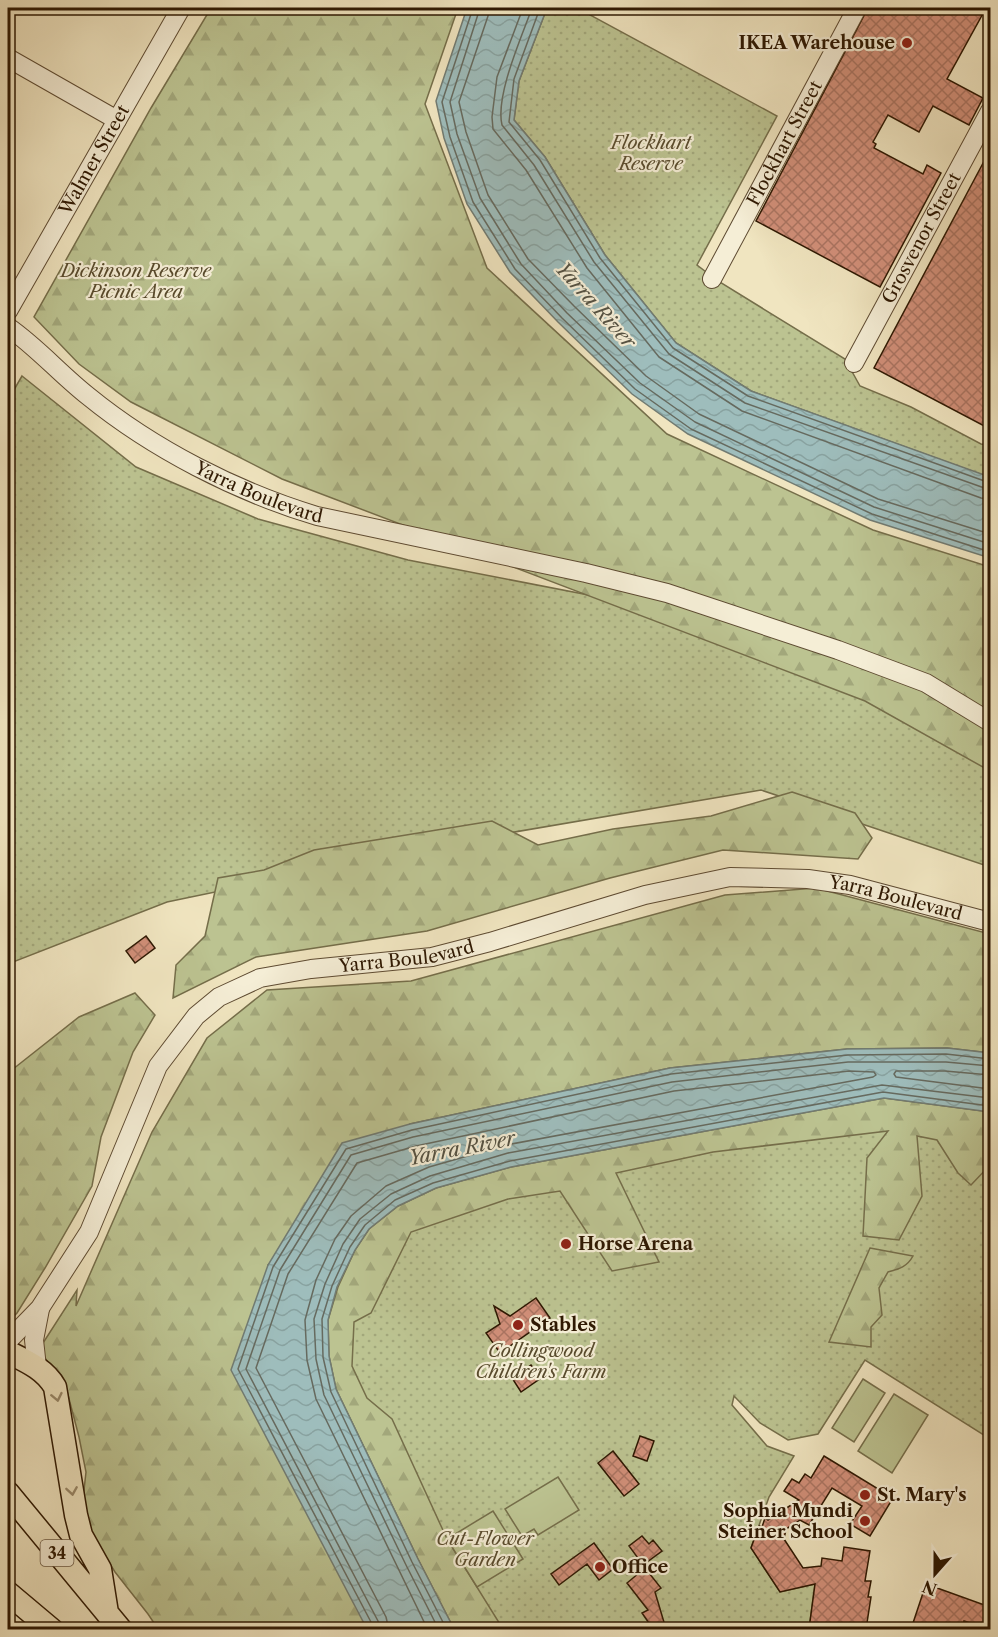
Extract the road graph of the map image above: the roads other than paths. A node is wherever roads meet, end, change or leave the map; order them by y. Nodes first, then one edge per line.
1 (181, 8) edge
2 (857, 8) edge
3 (8, 58) edge
4 (990, 111) edge
5 (117, 120) junction
6 (712, 279) dead end
7 (8, 311) edge
8 (8, 327) edge
9 (854, 363) dead end
10 (990, 722) edge
11 (990, 922) edge
12 (40, 1308) junction
13 (8, 1341) edge
14 (8, 1352) edge
15 (37, 1367) junction
16 (8, 1493) edge
17 (8, 1593) edge
18 (114, 1621) edge
19 (52, 1629) edge

1 - 5 street, Walmer Street
2 - 6 street, Flockhart Street
3 - 5 street
4 - 9 street, Grosvenor Street
5 - 7 street, Walmer Street
8 - 10 street, Yarra Boulevard
11 - 12 street, Yarra Boulevard
12 - 13 street, Yarra Boulevard
12 - 15 street
14 - 15 main road
15 -> 18 main road
16 - 18 main road, 34
17 - 19 main road

